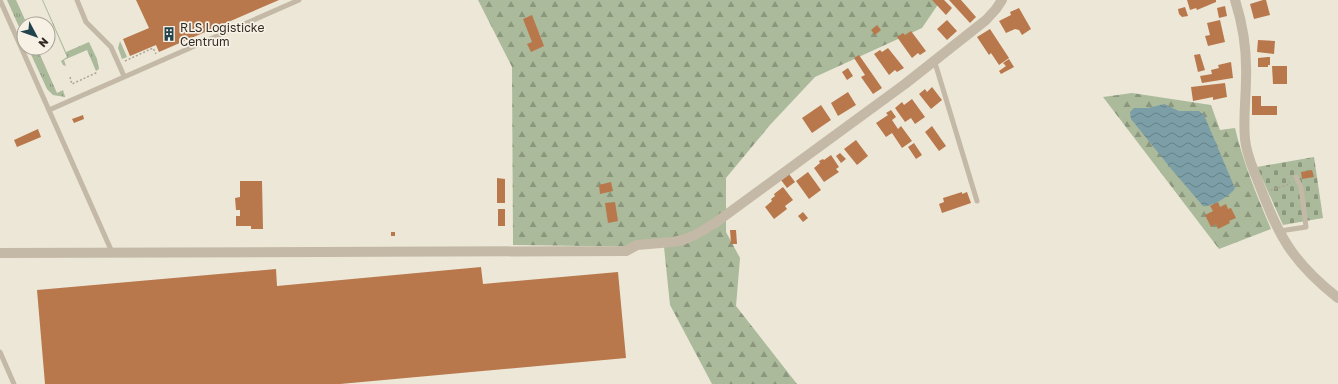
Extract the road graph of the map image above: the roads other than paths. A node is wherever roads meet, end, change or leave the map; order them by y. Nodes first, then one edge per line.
1 (0, 0) edge
2 (77, 0) edge
3 (299, 0) edge
4 (1002, 0) edge
5 (1236, 0) edge
6 (933, 62) junction
7 (124, 76) junction
8 (49, 110) junction
9 (1296, 177) road end
10 (977, 201) dead end
11 (1280, 231) junction
12 (112, 252) junction
13 (0, 253) edge
14 (1338, 298) edge
15 (0, 352) edge
16 (14, 384) edge

1 - 8 lane
2 - 7 lane
3 - 7 lane
4 - 6 street
5 - 11 street
6 - 10 lane
6 - 12 street
7 - 8 lane
8 - 12 lane
9 - 11 lane
11 - 14 street
12 - 13 street
15 - 16 lane

